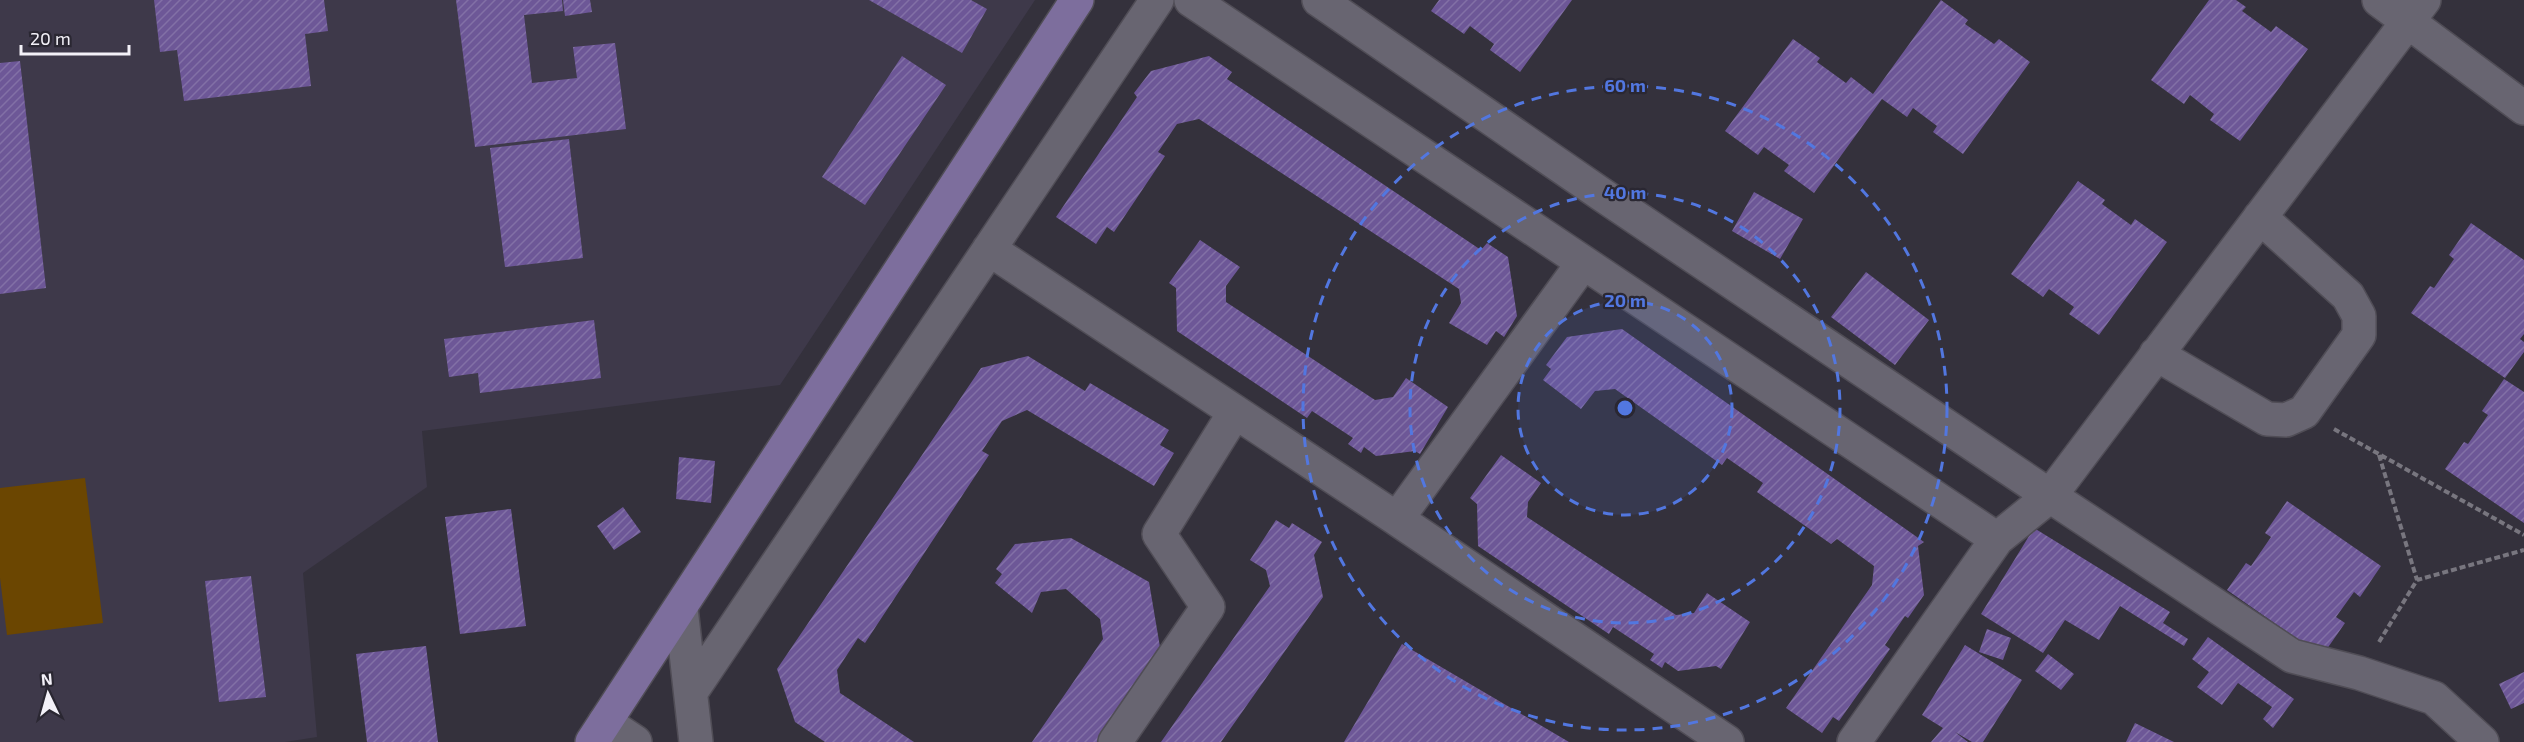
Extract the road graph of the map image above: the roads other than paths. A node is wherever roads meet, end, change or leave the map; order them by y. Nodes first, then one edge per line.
1 (1077, 0) edge
2 (1157, 0) edge
3 (1191, 0) edge
4 (1319, 0) edge
5 (2379, 0) edge
6 (2416, 10) edge
7 (2523, 106) edge
8 (2260, 217) junction
9 (989, 249) junction
10 (1583, 263) junction
11 (2156, 354) junction
12 (1235, 412) junction
13 (2050, 496) junction
14 (1397, 519) junction
15 (1997, 539) junction
16 (681, 608) junction
17 (691, 692) junction
18 (599, 732) edge
19 (635, 742) edge
20 (696, 742) edge
21 (1115, 742) edge
22 (1727, 742) edge
23 (1854, 742) edge
24 (2482, 742) edge

1 - 16 main road
2 - 9 street
3 - 10 street
4 - 13 street
5 - 6 street
6 - 7 street
6 - 8 street
8 - 11 street
8 - 11 street
9 - 12 street
9 - 17 street
10 - 14 street
10 - 15 street
11 - 13 street
12 - 14 street
12 - 21 street
13 - 15 street
13 - 24 street
14 - 22 street
15 - 23 street
16 - 17 street
16 - 18 main road
17 - 20 street
18 - 19 street

